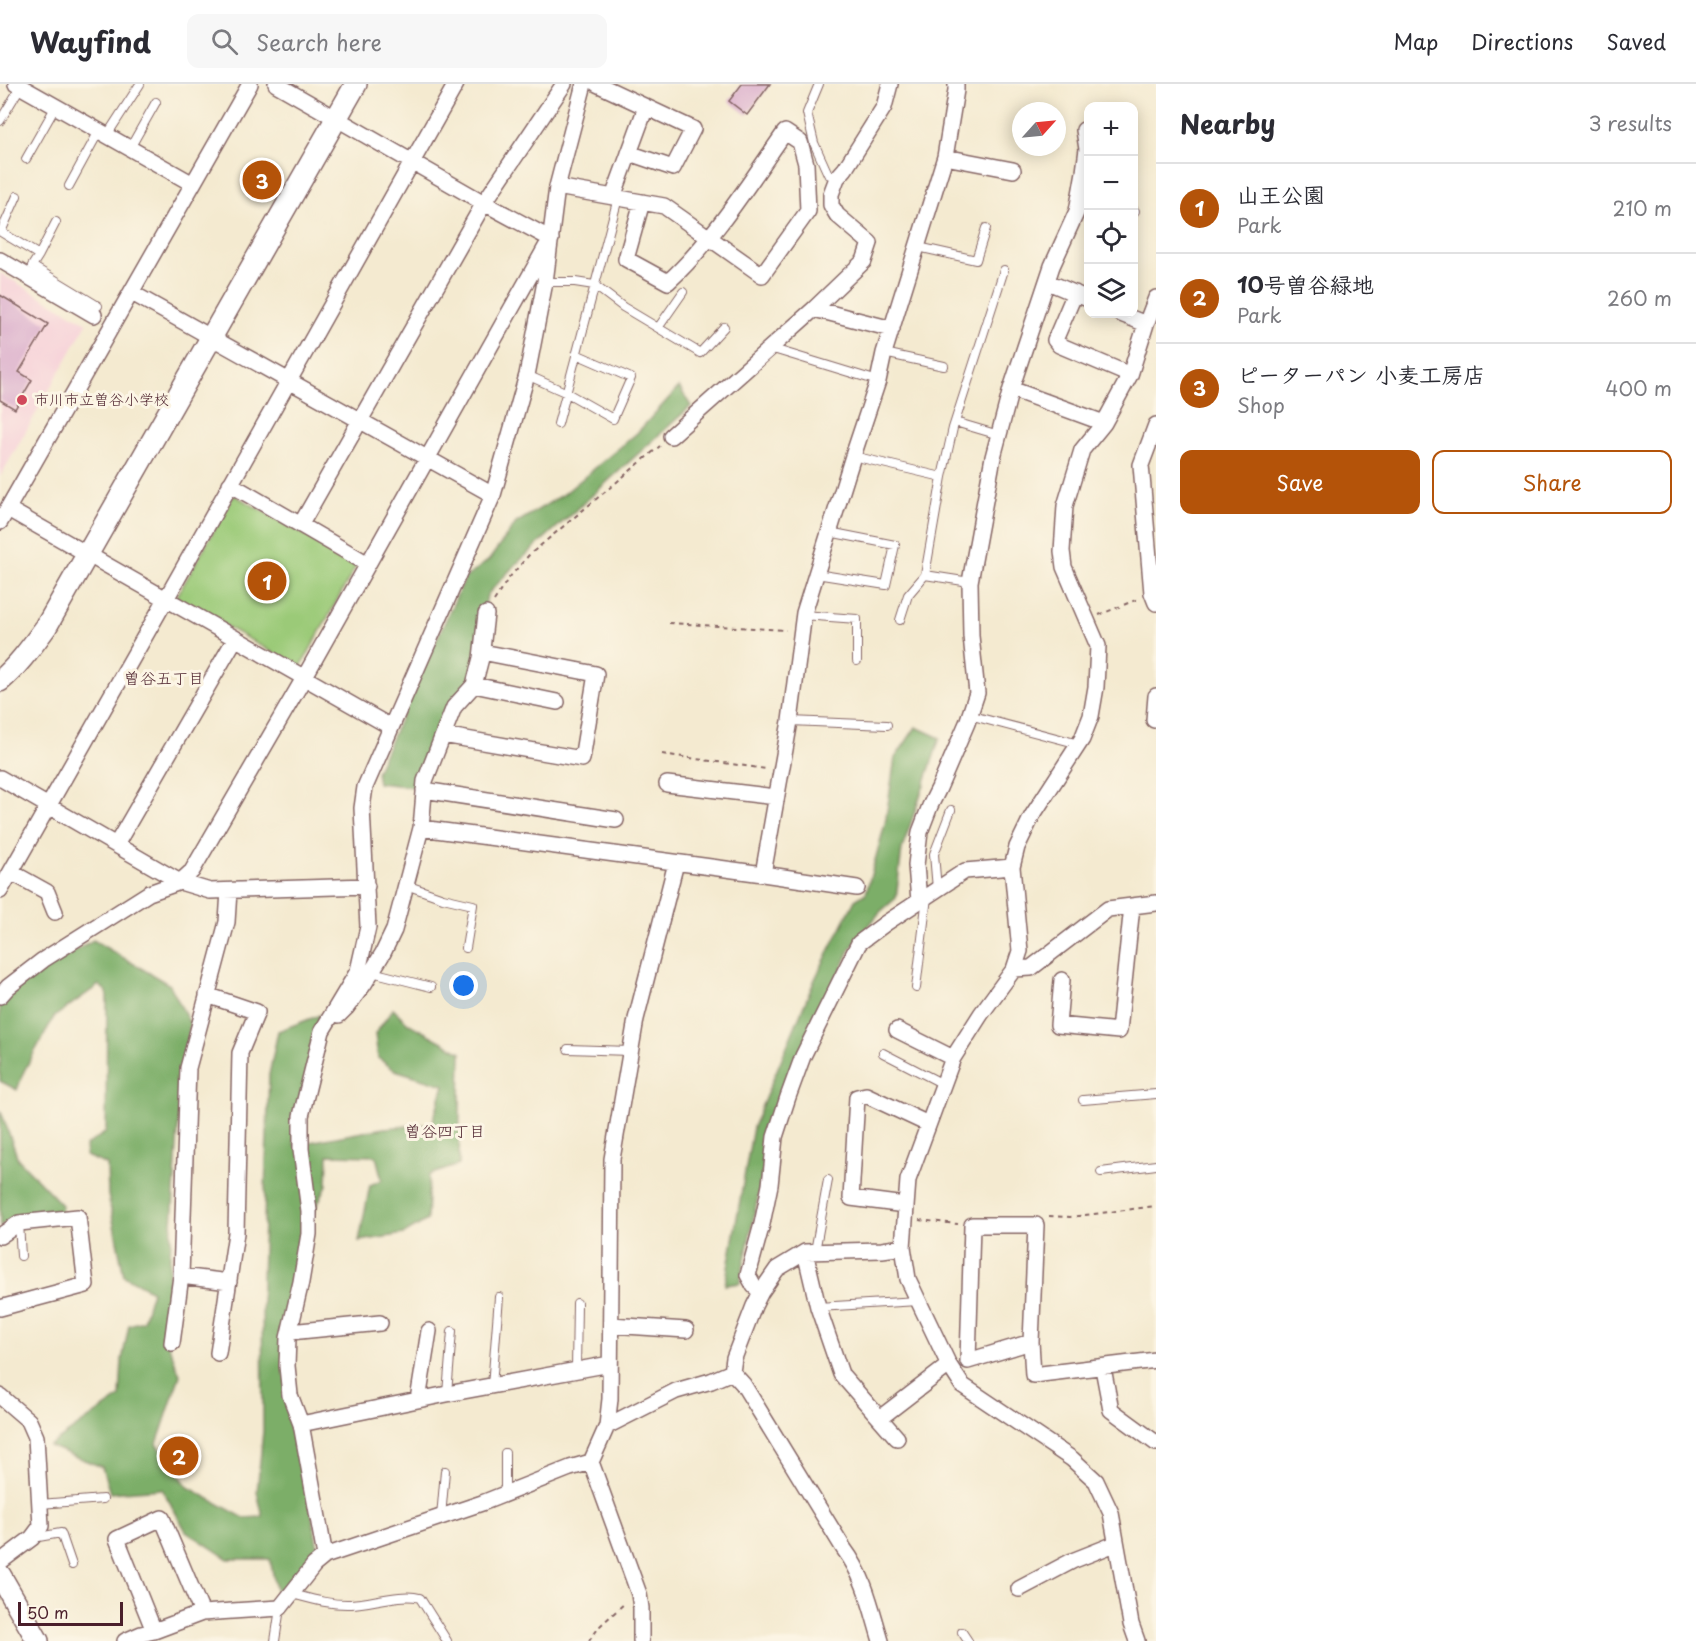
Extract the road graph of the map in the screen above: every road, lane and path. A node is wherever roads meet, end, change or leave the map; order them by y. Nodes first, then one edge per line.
1 (140, 84) edge
2 (250, 84) edge
3 (276, 84) edge
4 (356, 84) edge
5 (456, 84) edge
6 (564, 84) edge
7 (584, 84) edge
8 (597, 84) edge
9 (819, 84) edge
10 (890, 84) edge
11 (956, 84) edge
12 (19, 85) edge
13 (156, 102) dead end
14 (56, 106) junction
15 (646, 107) junction
16 (336, 118) junction
17 (0, 121) edge
18 (103, 133) junction
19 (130, 148) junction
20 (629, 153) junction
21 (945, 157) junction
22 (26, 159) dead end
23 (413, 161) junction
24 (1013, 170) dead end
25 (837, 178) junction
26 (193, 184) junction
27 (69, 186) dead end
28 (557, 187) junction
29 (1084, 194) edge
30 (17, 196) dead end
31 (615, 197) junction
32 (642, 202) junction
33 (484, 203) junction
34 (56, 222) dead end
35 (986, 228) dead end
36 (550, 239) junction
37 (708, 239) junction
38 (918, 247) junction
39 (0, 260) edge
40 (32, 265) junction
41 (1004, 270) dead end
42 (545, 282) junction
43 (1048, 282) junction
44 (594, 285) junction
45 (132, 292) junction
46 (683, 292) dead end
47 (1082, 296) edge
48 (1156, 298) edge
49 (814, 309) junction
50 (96, 310) dead end
51 (1131, 318) edge
52 (1146, 324) junction
53 (724, 327) dead end
54 (658, 328) junction
55 (892, 329) junction
56 (211, 337) junction
57 (770, 348) junction
58 (884, 353) junction
59 (576, 354) junction
60 (944, 366) dead end
61 (527, 375) junction
62 (1130, 375) junction
63 (288, 380) junction
64 (878, 381) junction
65 (1011, 388) junction
66 (567, 393) junction
67 (359, 420) junction
68 (955, 422) junction
69 (1104, 423) junction
70 (558, 424) dead end
71 (1156, 425) edge
72 (999, 435) junction
73 (671, 436) joint
74 (853, 456) junction
75 (427, 458) junction
76 (942, 477) junction
77 (230, 484) junction
78 (493, 495) junction
79 (4, 516) edge
80 (301, 524) junction
81 (829, 532) junction
82 (87, 554) junction
83 (368, 564) junction
84 (816, 574) junction
85 (925, 575) junction
86 (970, 582) junction
87 (1155, 596) edge
88 (166, 599) junction
89 (486, 614) joint
90 (803, 615) junction
91 (900, 620) dead end
92 (1087, 620) junction
93 (669, 623) dead end
94 (801, 631) junction
95 (235, 639) junction
96 (482, 652) junction
97 (857, 661) dead end
98 (304, 678) junction
99 (0, 681) edge
100 (474, 685) junction
101 (1156, 696) edge
102 (557, 702) dead end
103 (969, 716) junction
104 (1154, 720) dead end
105 (790, 721) junction
106 (887, 725) dead end
107 (391, 727) junction
108 (443, 735) junction
109 (1079, 744) junction
110 (662, 754) dead end
111 (781, 771) junction
112 (0, 778) edge
113 (667, 784) dead end
114 (424, 789) junction
115 (776, 797) junction
116 (48, 806) junction
117 (951, 810) dead end
118 (616, 820) dead end
119 (421, 828) junction
120 (116, 845) junction
121 (676, 863) junction
122 (1012, 867) junction
123 (10, 872) junction
124 (763, 874) junction
125 (180, 882) junction
126 (406, 885) junction
127 (367, 886) junction
128 (857, 888) dead end
129 (0, 891) edge
130 (229, 891) junction
131 (928, 895) junction
132 (1156, 903) edge
133 (1132, 906) junction
134 (54, 912) dead end
135 (466, 948) dead end
136 (1014, 969) junction
137 (372, 972) junction
138 (1062, 980) dead end
139 (431, 987) dead end
140 (916, 988) dead end
141 (207, 995) junction
142 (0, 996) edge
143 (897, 1030) dead end
144 (322, 1031) junction
145 (568, 1049) dead end
146 (630, 1051) junction
147 (883, 1053) dead end
148 (952, 1058) junction
149 (943, 1084) junction
150 (1156, 1094) edge
151 (1083, 1100) dead end
152 (928, 1124) junction
153 (1156, 1165) edge
154 (1101, 1172) dead end
155 (828, 1180) dead end
156 (1156, 1206) edge
157 (905, 1212) junction
158 (19, 1223) junction
159 (972, 1225) junction
160 (1036, 1226) junction
161 (0, 1236) edge
162 (903, 1247) junction
163 (805, 1252) junction
164 (21, 1256) dead end
165 (181, 1276) junction
166 (229, 1282) junction
167 (761, 1292) junction
168 (499, 1297) dead end
169 (918, 1301) junction
170 (577, 1303) dead end
171 (818, 1307) junction
172 (0, 1308) edge
173 (380, 1323) dead end
174 (611, 1325) junction
175 (686, 1330) dead end
176 (452, 1331) dead end
177 (290, 1332) junction
178 (429, 1332) dead end
179 (1031, 1342) junction
180 (172, 1343) dead end
181 (218, 1353) dead end
182 (1156, 1360) edge
183 (610, 1364) junction
184 (949, 1365) junction
185 (1103, 1368) junction
186 (576, 1370) junction
187 (732, 1372) junction
188 (492, 1386) junction
189 (447, 1394) junction
190 (0, 1396) edge
191 (418, 1400) junction
192 (880, 1418) junction
193 (302, 1424) junction
194 (607, 1426) junction
195 (897, 1438) dead end
196 (1156, 1443) edge
197 (505, 1453) dead end
198 (591, 1462) junction
199 (445, 1471) dead end
200 (505, 1494) junction
201 (103, 1499) dead end
202 (40, 1504) junction
203 (441, 1517) junction
204 (32, 1538) junction
205 (1115, 1544) junction
206 (324, 1556) junction
207 (0, 1562) edge
208 (72, 1565) dead end
209 (0, 1575) edge
210 (1020, 1589) dead end
211 (292, 1594) junction
212 (639, 1594) junction
213 (280, 1608) junction
214 (202, 1613) junction
215 (154, 1631) junction
216 (962, 1632) dead end
217 (38, 1641) edge
218 (125, 1641) edge
219 (275, 1641) edge
220 (447, 1641) edge
221 (589, 1641) edge
222 (641, 1641) edge
223 (881, 1641) edge
224 (968, 1641) edge
225 (1137, 1641) edge

1 - 18 lane
2 - 26 street
3 - 16 street
4 - 16 street
5 - 23 street
6 - 33 street
7 - 28 street
8 - 15 street
9 - 25 lane
10 - 25 street
11 - 21 street
12 - 14 street
12 - 17 lane
13 - 19 lane
14 - 18 street
14 - 22 lane
15 - 20 street
15 - 20 street
16 - 23 street
16 - 56 street
18 - 19 street
18 - 27 lane
19 - 26 street
20 - 31 street
21 - 24 street
21 - 38 street
23 - 33 street
23 - 63 street
25 - 49 street
26 - 45 street
28 - 31 street
28 - 36 street
29 - 43 street
30 - 40 lane
31 - 32 street
31 - 44 lane
32 - 37 street
32 - 37 street
33 - 36 street
33 - 67 street
34 - 40 lane
35 - 38 lane
36 - 42 street
36 - 75 street
37 - 37 street
38 - 55 street
39 - 40 street
40 - 50 street
41 - 68 lane
42 - 44 lane
42 - 61 street
43 - 47 street
43 - 65 street
44 - 54 lane
44 - 59 lane
45 - 56 street
45 - 79 street
46 - 54 lane
47 - 62 street
48 - 52 street
49 - 55 street
49 - 57 street
51 - 52 street
52 - 62 street
53 - 54 lane
55 - 58 street
56 - 63 street
56 - 82 street
57 - 64 lane
57 - 73 street
58 - 60 lane
58 - 64 street
59 - 66 lane
59 - 66 lane
61 - 66 lane
61 - 78 street
62 - 69 street
63 - 67 street
63 - 77 street
64 - 74 street
65 - 69 street
65 - 72 street
66 - 70 lane
67 - 75 street
67 - 80 street
68 - 72 lane
68 - 76 lane
69 - 92 street
71 - 87 street
72 - 86 street
73 - 89 path
74 - 76 lane
74 - 81 street
75 - 78 street
75 - 83 street
76 - 85 lane
77 - 80 street
77 - 88 street
78 - 107 street
79 - 82 street
80 - 83 street
81 - 84 street
81 - 84 lane
82 - 88 street
82 - 99 street
83 - 98 street
84 - 90 street
85 - 86 lane
85 - 91 lane
86 - 103 street
87 - 92 path
88 - 95 street
88 - 116 street
89 - 96 street
90 - 94 street
90 - 97 lane
92 - 109 street
93 - 94 path
94 - 105 street
95 - 98 street
95 - 120 street
96 - 100 street
96 - 108 street
98 - 107 street
98 - 125 street
100 - 102 street
100 - 108 street
101 - 104 street
103 - 109 lane
103 - 131 street
105 - 106 lane
105 - 111 street
107 - 127 street
108 - 114 street
109 - 122 street
110 - 111 path
111 - 115 street
112 - 116 street
113 - 115 street
114 - 118 street
114 - 119 street
115 - 124 street
116 - 120 street
116 - 123 street
117 - 131 lane
119 - 121 street
119 - 126 street
120 - 125 street
121 - 124 street
121 - 146 street
122 - 131 street
122 - 136 street
123 - 129 street
123 - 134 street
124 - 128 street
125 - 130 street
125 - 142 street
126 - 135 lane
126 - 137 street
127 - 130 street
127 - 144 street
130 - 141 street
131 - 140 lane
131 - 167 street
132 - 133 street
133 - 136 street
133 - 138 street
136 - 148 street
137 - 139 lane
137 - 144 street
141 - 165 street
141 - 166 street
143 - 148 street
144 - 177 street
145 - 146 lane
146 - 174 street
147 - 149 lane
148 - 149 street
149 - 152 street
150 - 151 lane
152 - 157 street
152 - 157 street
153 - 154 lane
155 - 163 lane
156 - 160 path
157 - 159 path
157 - 162 street
158 - 161 street
158 - 164 lane
158 - 172 street
159 - 160 street
159 - 179 street
160 - 179 street
162 - 163 street
162 - 169 street
163 - 167 street
163 - 171 street
165 - 166 street
165 - 180 street
166 - 181 street
167 - 187 street
168 - 188 lane
169 - 171 lane
169 - 184 street
170 - 186 lane
171 - 192 street
173 - 177 street
174 - 175 street
174 - 183 street
176 - 189 lane
177 - 193 street
178 - 191 street
179 - 185 street
182 - 185 street
183 - 186 street
183 - 194 street
184 - 192 street
184 - 205 street
185 - 196 street
186 - 188 street
187 - 194 street
187 - 223 street
188 - 189 street
189 - 191 street
190 - 202 street
191 - 193 street
192 - 195 street
193 - 206 street
194 - 198 street
197 - 200 lane
198 - 200 street
198 - 212 street
199 - 203 lane
200 - 203 street
201 - 202 lane
202 - 204 street
203 - 206 street
204 - 207 street
204 - 208 lane
205 - 210 street
205 - 225 street
206 - 211 street
209 - 217 street
211 - 213 street
211 - 220 lane
212 - 221 path
212 - 222 street
213 - 214 street
213 - 219 lane
214 - 215 street
214 - 215 street
215 - 218 street
216 - 224 lane

